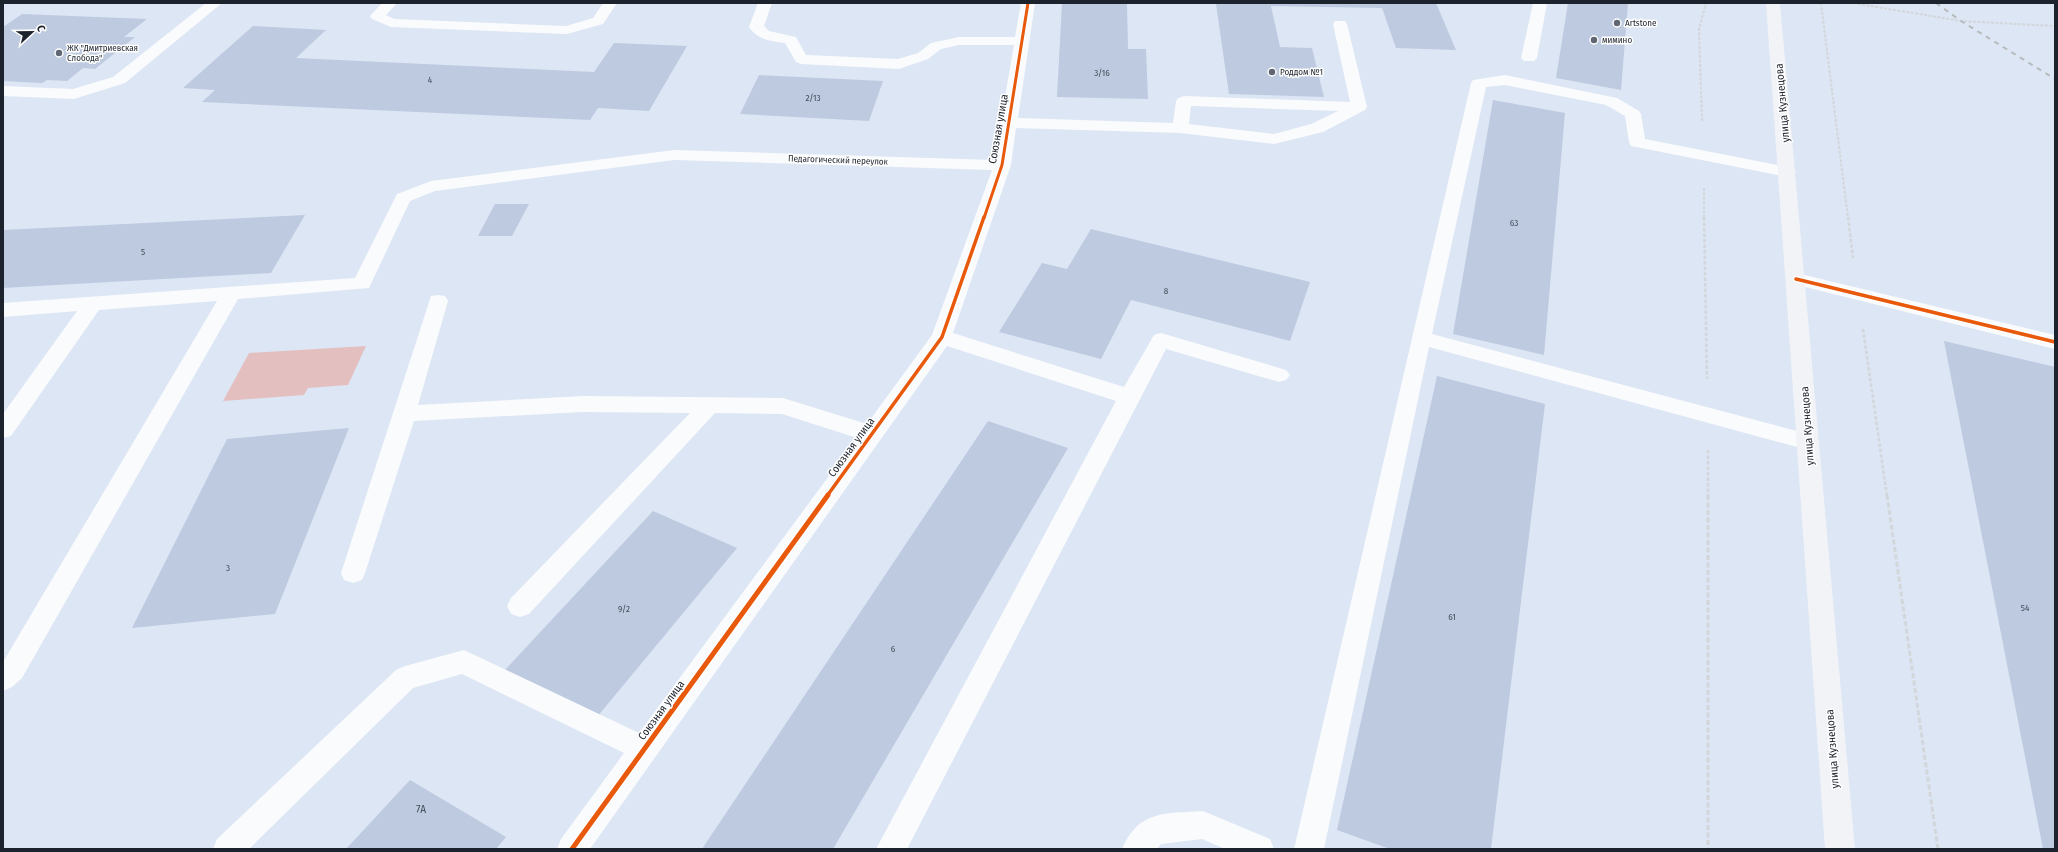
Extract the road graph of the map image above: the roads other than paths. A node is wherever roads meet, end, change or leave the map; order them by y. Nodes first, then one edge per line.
1 (215, 3) edge
2 (390, 3) edge
3 (610, 3) edge
4 (765, 3) edge
5 (1028, 3) edge
6 (1540, 3) edge
7 (1773, 3) edge
8 (1340, 24) dead end
9 (1022, 41) junction
10 (1530, 58) dead end
11 (3, 91) edge
12 (1359, 107) junction
13 (1009, 122) junction
14 (1180, 128) junction
15 (1002, 165) junction
16 (1787, 172) junction
17 (1796, 279) junction
18 (231, 294) junction
19 (438, 301) dead end
20 (92, 305) junction
21 (3, 310) edge
22 (942, 337) junction
23 (1420, 338) junction
24 (2055, 342) edge
25 (1279, 375) dead end
26 (1129, 397) junction
27 (710, 405) junction
28 (406, 414) junction
29 (3, 430) edge
30 (872, 434) junction
31 (1808, 442) junction
32 (353, 572) dead end
33 (520, 606) dead end
34 (3, 679) edge
35 (644, 749) junction
36 (228, 849) edge
37 (572, 849) edge
38 (891, 849) edge
39 (1137, 849) edge
40 (1259, 849) edge
41 (1309, 849) edge
42 (1840, 849) edge

1 - 11 street
2 - 3 street
4 - 9 street
5 - 9 street, Союзная улица
6 - 10 street
7 - 16 main road, улица Кузнецова
8 - 12 street
9 - 13 street, Союзная улица
12 - 14 street
12 - 14 street
13 - 14 street
13 - 15 street, Союзная улица
15 - 18 street, Педагогический переулок
15 - 22 street, Союзная улица
16 - 17 main road, улица Кузнецова
16 - 23 street
17 - 24 street
17 - 31 main road, улица Кузнецова
18 - 20 street
18 - 34 street
19 - 28 street
20 - 21 street
20 - 29 street
22 - 26 street
22 - 30 street, Союзная улица
23 - 31 street
23 - 41 street
25 - 26 street
26 - 38 street
27 - 28 street
27 - 30 street
27 - 33 street
28 - 32 street
30 - 35 street, Союзная улица
31 - 42 main road, улица Кузнецова
35 - 36 street
35 - 37 street, Союзная улица
39 - 40 street

